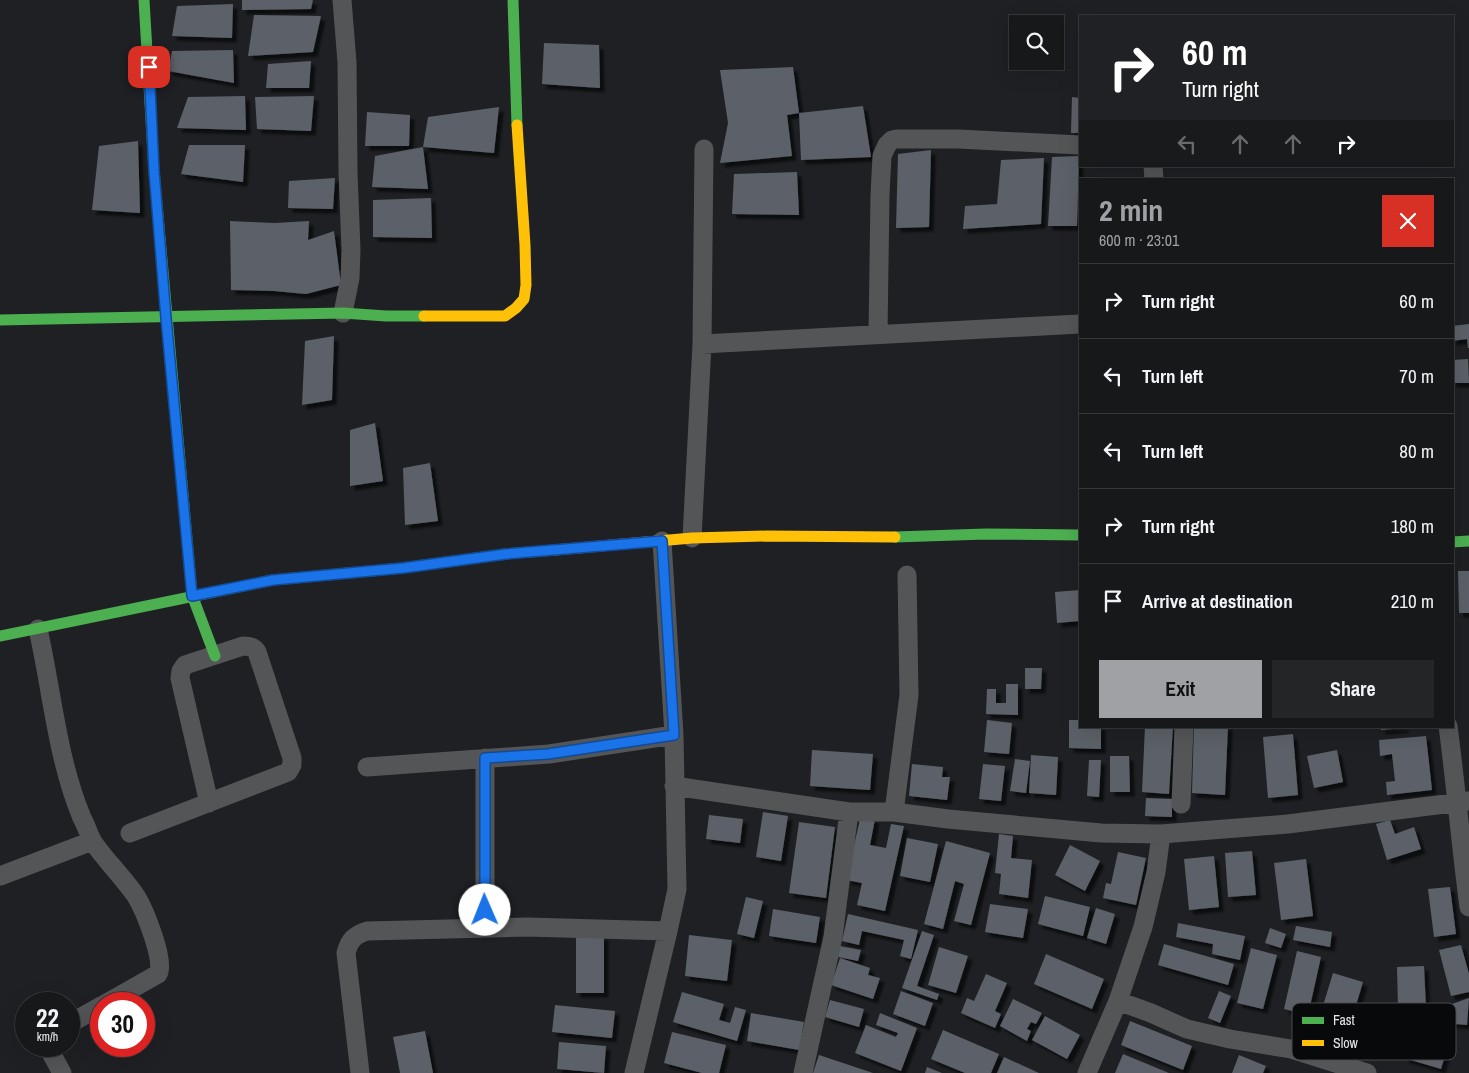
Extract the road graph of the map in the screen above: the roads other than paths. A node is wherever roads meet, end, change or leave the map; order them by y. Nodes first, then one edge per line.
1 (144, 0) edge
2 (342, 0) edge
3 (513, 0) edge
4 (1079, 145) edge
5 (704, 149) dead end
6 (344, 313) junction
7 (166, 318) junction
8 (0, 320) edge
9 (1079, 324) edge
10 (878, 334) junction
11 (702, 344) junction
12 (1079, 535) edge
13 (692, 538) junction
14 (662, 541) junction
15 (1469, 541) edge
16 (1454, 542) edge
17 (907, 575) dead end
18 (192, 596) junction
19 (38, 629) junction
20 (0, 636) edge
21 (215, 656) junction
22 (1184, 728) edge
23 (1448, 728) edge
24 (674, 735) junction
25 (485, 758) junction
26 (367, 767) dead end
27 (674, 786) junction
28 (1464, 801) edge
29 (209, 803) junction
30 (1181, 804) dead end
31 (849, 812) junction
32 (894, 812) junction
33 (130, 833) dead end
34 (1161, 834) junction
35 (92, 841) junction
36 (0, 876) edge
37 (1469, 907) edge
38 (485, 928) junction
39 (668, 931) junction
40 (126, 992) edge
41 (1118, 1001) junction
42 (1292, 1049) edge
43 (53, 1057) edge
44 (1326, 1060) edge
45 (62, 1073) edge
46 (360, 1073) edge
47 (634, 1073) edge
48 (803, 1073) edge
49 (1087, 1073) edge
50 (1367, 1073) edge

1 - 7 street
2 - 6 street
3 - 6 street
4 - 10 street
5 - 11 street
6 - 7 street
7 - 8 street
7 - 18 street
9 - 10 street
10 - 11 street
11 - 13 street
12 - 13 street
13 - 14 street
14 - 18 street
14 - 24 street
15 - 16 street
17 - 32 street
18 - 19 street
18 - 21 street
19 - 20 street
19 - 35 street
21 - 29 street
21 - 29 street
22 - 30 street
23 - 28 street
24 - 25 street
24 - 27 street
25 - 26 street
25 - 38 street
27 - 31 street
27 - 39 street
28 - 34 street
28 - 37 street
29 - 33 street
31 - 32 street
31 - 48 street
32 - 34 street
34 - 41 street
35 - 36 street
35 - 40 street
38 - 39 street
38 - 46 street
39 - 47 street
41 - 42 street
41 - 49 street
43 - 45 street
44 - 50 street

